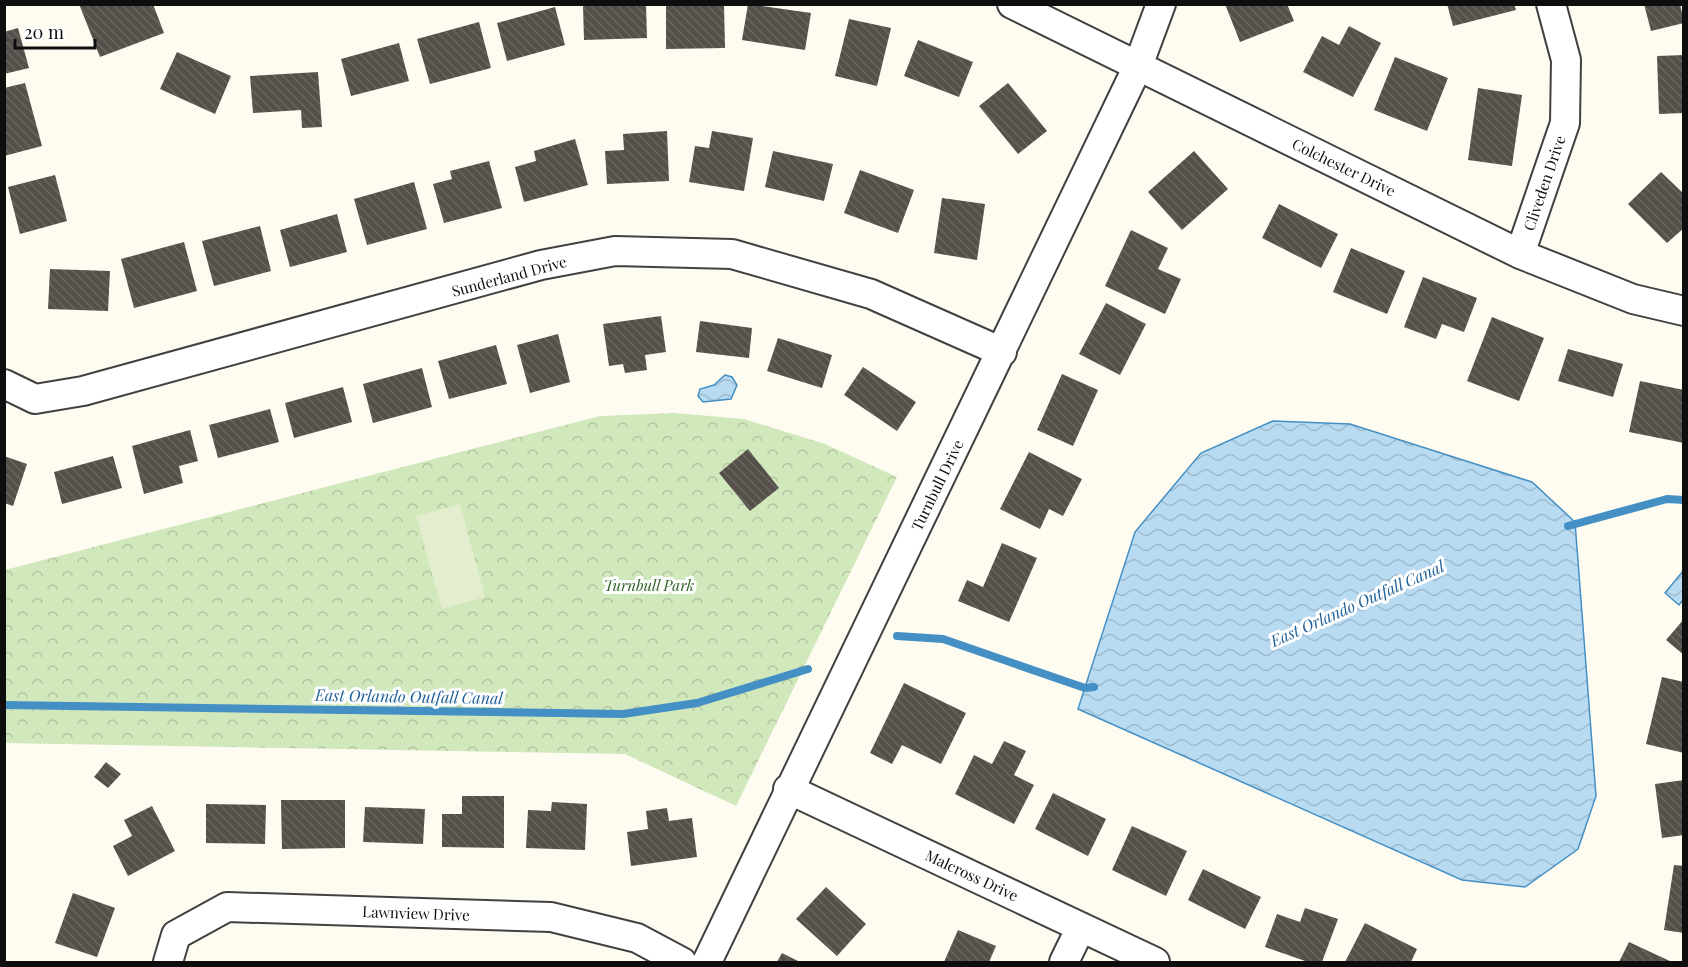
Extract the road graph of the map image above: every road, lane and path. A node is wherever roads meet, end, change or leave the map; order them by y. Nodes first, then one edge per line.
1 (1012, 4) edge
2 (1161, 4) edge
3 (1551, 4) edge
4 (1138, 66) junction
5 (1520, 254) junction
6 (1683, 311) edge
7 (1002, 352) junction
8 (4, 384) edge
9 (789, 789) junction
10 (1082, 927) junction
11 (168, 963) edge
12 (682, 963) edge
13 (707, 963) edge
14 (1064, 963) edge
15 (1155, 963) edge

1 - 4 street, Colchester Drive
2 - 4 street, Turnbull Drive
3 - 5 street, Cliveden Drive
4 - 5 street, Colchester Drive
4 - 7 street, Turnbull Drive
5 - 6 street, Colchester Drive
7 - 8 street, Sunderland Drive
7 - 9 street, Turnbull Drive
9 - 10 street, Malcross Drive
9 - 13 street, Turnbull Drive
10 - 14 street
10 - 15 street, Malcross Drive
11 - 12 street, Lawnview Drive

